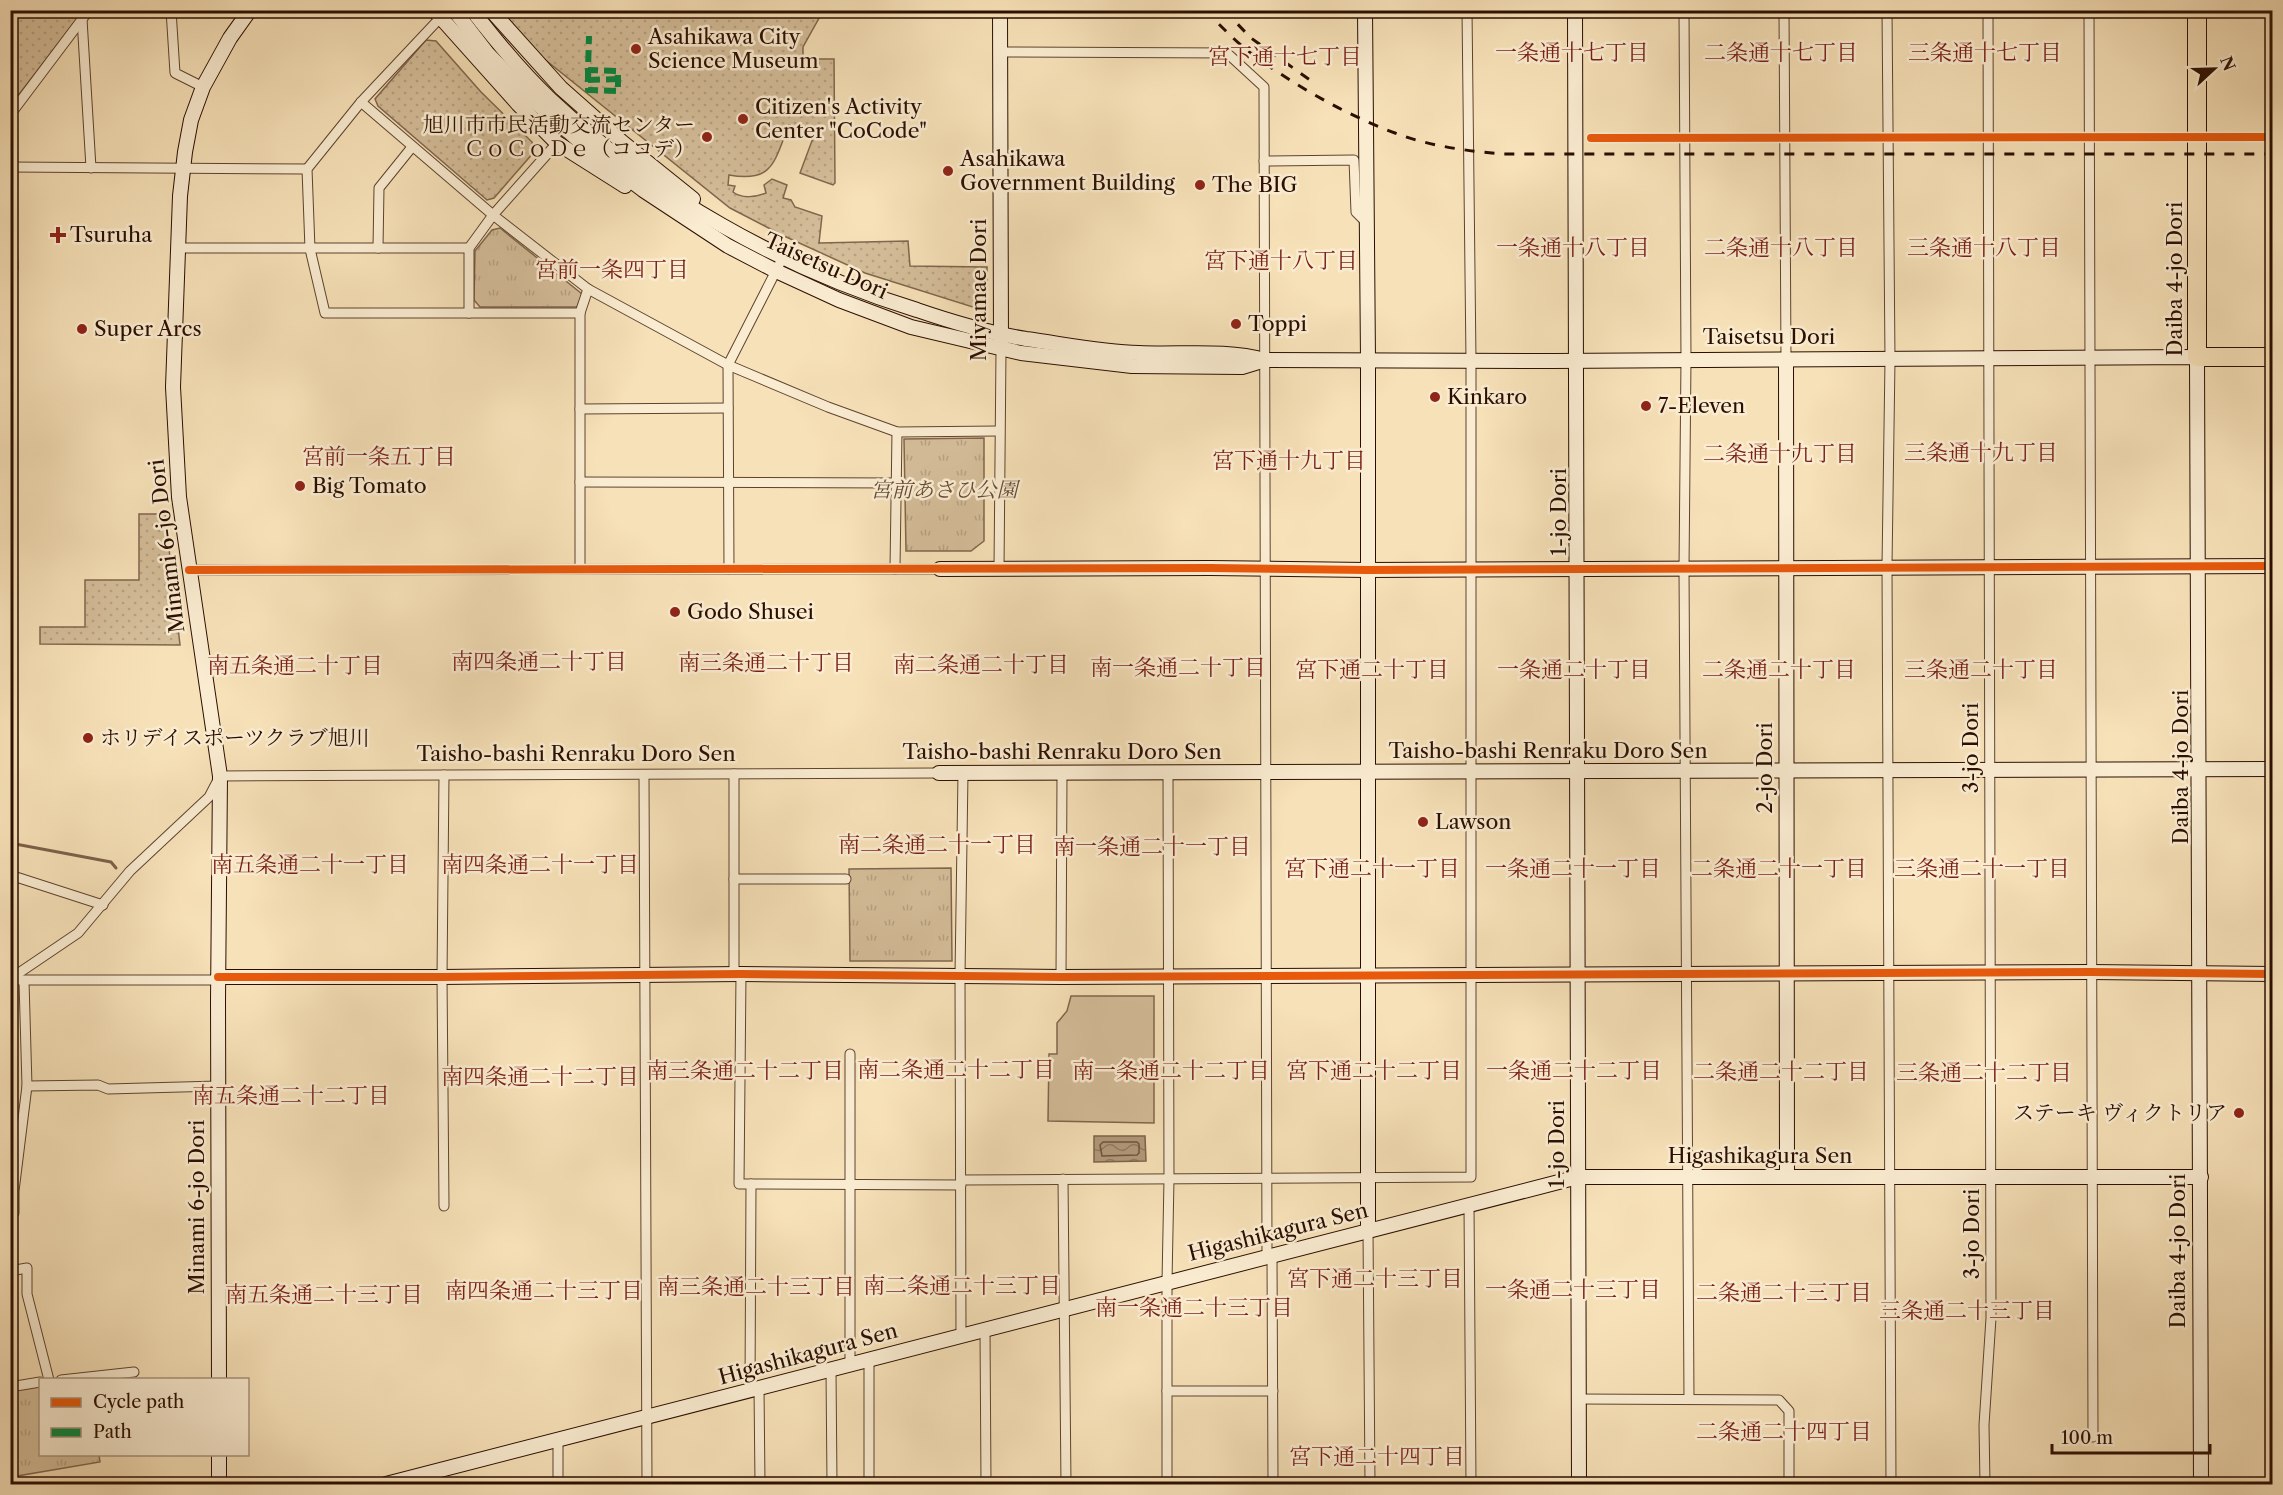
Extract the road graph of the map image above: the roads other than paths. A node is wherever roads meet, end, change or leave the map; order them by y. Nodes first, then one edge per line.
1 (89, 10) edge
2 (171, 10) edge
3 (250, 10) edge
4 (454, 10) edge
5 (472, 10) edge
6 (491, 10) edge
7 (1000, 10) edge
8 (1365, 10) edge
9 (1467, 10) edge
10 (1575, 10) edge
11 (1684, 10) edge
12 (1784, 10) edge
13 (1887, 10) edge
14 (1988, 10) edge
15 (2089, 10) edge
16 (2197, 10) edge
17 (437, 14) edge
18 (82, 19) junction
19 (1000, 52) junction
20 (203, 87) junction
21 (361, 102) junction
22 (10, 115) edge
23 (557, 143) junction
24 (412, 147) junction
25 (1264, 161) junction
26 (91, 168) junction
27 (10, 169) edge
28 (183, 169) junction
29 (308, 170) junction
30 (493, 215) junction
31 (1366, 222) junction
32 (728, 246) junction
33 (177, 248) junction
34 (378, 248) junction
35 (469, 248) junction
36 (310, 249) junction
37 (776, 261) junction
38 (10, 269) edge
39 (588, 289) junction
40 (469, 313) junction
41 (580, 314) junction
42 (1000, 334) junction
43 (1001, 350) junction
44 (2197, 357) junction
45 (2272, 357) edge
46 (1988, 358) junction
47 (2089, 358) junction
48 (1686, 359) junction
49 (1786, 359) junction
50 (1265, 360) junction
51 (1368, 360) junction
52 (1576, 360) junction
53 (1890, 360) junction
54 (1471, 361) junction
55 (728, 365) junction
56 (728, 408) junction
57 (580, 409) junction
58 (998, 431) junction
59 (897, 432) junction
60 (580, 482) junction
61 (728, 483) junction
62 (896, 483) junction
63 (1887, 566) junction
64 (1989, 566) junction
65 (2089, 566) junction
66 (2272, 566) edge
67 (1786, 567) junction
68 (2199, 567) junction
69 (1684, 568) junction
70 (580, 569) junction
71 (729, 569) junction
72 (895, 569) junction
73 (940, 569) joint
74 (999, 569) junction
75 (1265, 569) junction
76 (1577, 569) junction
77 (189, 570) junction
78 (1367, 570) junction
79 (1470, 570) junction
80 (2272, 769) edge
81 (1989, 770) junction
82 (2091, 770) junction
83 (2199, 770) junction
84 (1685, 771) junction
85 (1786, 771) junction
86 (1888, 771) junction
87 (1367, 772) junction
88 (1471, 772) junction
89 (1577, 772) junction
90 (939, 773) joint
91 (963, 773) junction
92 (1062, 773) junction
93 (1168, 773) junction
94 (1265, 773) junction
95 (734, 774) junction
96 (444, 775) junction
97 (644, 775) junction
98 (220, 776) junction
99 (10, 875) edge
100 (734, 879) junction
101 (846, 879) dead end
102 (103, 904) junction
103 (2091, 972) junction
104 (1889, 973) junction
105 (1990, 973) junction
106 (2199, 973) junction
107 (738, 974) junction
108 (1578, 974) junction
109 (1786, 974) junction
110 (2272, 974) edge
111 (645, 975) junction
112 (960, 975) junction
113 (1470, 975) junction
114 (1685, 975) junction
115 (1267, 976) junction
116 (1368, 976) junction
117 (442, 977) junction
118 (1061, 977) junction
119 (1169, 977) junction
120 (10, 979) edge
121 (218, 979) junction
122 (24, 981) junction
123 (850, 1054) dead end
124 (27, 1086) junction
125 (218, 1086) junction
126 (1787, 1176) junction
127 (2093, 1176) junction
128 (1578, 1177) junction
129 (1890, 1177) junction
130 (1990, 1177) junction
131 (2201, 1177) junction
132 (1266, 1178) junction
133 (1686, 1178) junction
134 (1063, 1179) junction
135 (1169, 1179) junction
136 (1368, 1179) junction
137 (961, 1183) junction
138 (751, 1184) junction
139 (850, 1184) junction
140 (1469, 1205) junction
141 (444, 1206) dead end
142 (14, 1213) dead end
143 (1368, 1230) junction
144 (1270, 1255) junction
145 (10, 1271) edge
146 (1167, 1282) junction
147 (1065, 1308) junction
148 (985, 1330) junction
149 (961, 1336) junction
150 (869, 1359) junction
151 (850, 1365) junction
152 (831, 1370) junction
153 (134, 1372) dead end
154 (48, 1378) edge
155 (79, 1378) edge
156 (219, 1378) edge
157 (39, 1382) edge
158 (10, 1388) edge
159 (754, 1389) junction
160 (1167, 1391) junction
161 (1273, 1391) junction
162 (1579, 1399) junction
163 (1689, 1400) junction
164 (646, 1417) junction
165 (2093, 1437) dead end
166 (558, 1440) junction
167 (219, 1456) edge
168 (390, 1484) edge
169 (219, 1485) edge
170 (558, 1485) edge
171 (647, 1485) edge
172 (760, 1485) edge
173 (832, 1485) edge
174 (869, 1485) edge
175 (986, 1485) edge
176 (1066, 1485) edge
177 (1167, 1485) edge
178 (1273, 1485) edge
179 (1370, 1485) edge
180 (1471, 1485) edge
181 (1579, 1485) edge
182 (1790, 1485) edge
183 (1892, 1485) edge
184 (1986, 1485) edge
185 (2201, 1485) edge

1 - 18 street
2 - 20 street
3 - 20 street, Minami 6-jo Dori
4 - 32 street, Taisetsu Dori
5 - 37 street, Taisetsu Dori
6 - 37 street
7 - 19 street, Miyamae Dori
8 - 31 street
9 - 54 street
10 - 52 street, 1-jo Dori
11 - 48 street
12 - 49 street
13 - 53 street
14 - 46 street, 3-jo Dori
15 - 47 street
16 - 44 highway, Daiba 4-jo Dori
17 - 21 street
17 - 23 street
18 - 22 street
18 - 26 street
19 - 25 street
19 - 42 street, Miyamae Dori
20 - 28 street, Minami 6-jo Dori
21 - 24 street
21 - 29 street
23 - 30 street
23 - 32 street
24 - 30 street
24 - 34 street
25 - 31 street
25 - 50 street
26 - 27 street
26 - 28 street
27 - 38 street
28 - 29 street
28 - 33 street, Minami 6-jo Dori
29 - 36 street
30 - 35 street
30 - 39 street
31 - 51 street
32 - 37 street, Taisetsu Dori
33 - 36 street
33 - 77 street, Minami 6-jo Dori
34 - 35 street
34 - 36 street
35 - 40 street
36 - 40 street
37 - 42 street, Taisetsu Dori
37 - 43 street, Taisetsu Dori
37 - 55 street
39 - 41 street
39 - 55 street
40 - 41 street
41 - 57 street
42 - 43 street, Miyamae Dori
42 - 50 street, Taisetsu Dori
43 - 50 street, Taisetsu Dori
43 - 58 street, Miyamae Dori
44 - 45 highway, Taisetsu Dori
44 - 47 street, Taisetsu Dori
44 - 68 street, Daiba 4-jo Dori
46 - 47 street, Taisetsu Dori
46 - 53 street, Taisetsu Dori
46 - 64 street, 3-jo Dori
47 - 65 street
48 - 49 street, Taisetsu Dori
48 - 52 street, Taisetsu Dori
48 - 69 street
49 - 53 street, Taisetsu Dori
49 - 67 street, 2-jo Dori
50 - 51 street, Taisetsu Dori
50 - 75 street
51 - 54 street, Taisetsu Dori
51 - 78 street
52 - 54 street, Taisetsu Dori
52 - 76 street, 1-jo Dori
53 - 63 street
54 - 79 street
55 - 56 street
55 - 59 street
56 - 57 street
56 - 61 street
57 - 60 street
58 - 59 street
58 - 74 street, Miyamae Dori
59 - 62 street
60 - 61 street
60 - 70 street
61 - 62 street
61 - 71 street
62 - 72 street
63 - 64 street
63 - 67 street
63 - 86 street
64 - 65 street
64 - 81 street, 3-jo Dori
65 - 68 street
65 - 82 street
66 - 68 street
67 - 69 street
67 - 85 street, 2-jo Dori
68 - 83 street, Daiba 4-jo Dori
69 - 76 street
69 - 84 street
70 - 71 street
70 - 77 street
71 - 72 street
72 - 73 street
73 - 74 street
74 - 75 street
75 - 78 street
75 - 94 street
76 - 79 street
76 - 89 street, 1-jo Dori
77 - 98 street, Minami 6-jo Dori
78 - 79 street
78 - 87 street
79 - 88 street
80 - 83 street, Taisho-bashi Renraku Doro Sen
81 - 82 street, Taisho-bashi Renraku Doro Sen
81 - 86 street, Taisho-bashi Renraku Doro Sen
81 - 105 street, 3-jo Dori
82 - 83 street, Taisho-bashi Renraku Doro Sen
82 - 103 street
83 - 106 street, Daiba 4-jo Dori
84 - 85 street, Taisho-bashi Renraku Doro Sen
84 - 89 street, Taisho-bashi Renraku Doro Sen
84 - 114 street
85 - 86 street, Taisho-bashi Renraku Doro Sen
85 - 109 street, 2-jo Dori
86 - 104 street
87 - 88 street, Taisho-bashi Renraku Doro Sen
87 - 94 street, Taisho-bashi Renraku Doro Sen
87 - 116 street
88 - 89 street, Taisho-bashi Renraku Doro Sen
88 - 113 street
89 - 108 street, 1-jo Dori
90 - 91 street, Taisho-bashi Renraku Doro Sen
90 - 95 street, Taisho-bashi Renraku Doro Sen
91 - 92 street, Taisho-bashi Renraku Doro Sen
91 - 112 street
92 - 93 street, Taisho-bashi Renraku Doro Sen
92 - 118 street
93 - 94 street, Taisho-bashi Renraku Doro Sen
93 - 119 street
94 - 115 street
95 - 97 street, Taisho-bashi Renraku Doro Sen
95 - 100 street
96 - 97 street, Taisho-bashi Renraku Doro Sen
96 - 98 street, Taisho-bashi Renraku Doro Sen
96 - 117 street
97 - 111 street
98 - 102 street
98 - 121 street, Minami 6-jo Dori
99 - 102 street
100 - 101 street
100 - 107 street
102 - 120 street
103 - 105 street
103 - 106 street
103 - 127 street
104 - 105 street
104 - 109 street
104 - 129 street
105 - 130 street, 3-jo Dori
106 - 110 street
106 - 131 street, Daiba 4-jo Dori
107 - 111 street
107 - 112 street
107 - 138 street
108 - 113 street
108 - 114 street
108 - 128 street, 1-jo Dori
109 - 114 street
109 - 126 street, 2-jo Dori
111 - 117 street
111 - 164 street
112 - 118 street
112 - 137 street
113 - 116 street
113 - 136 street
114 - 133 street
115 - 116 street
115 - 119 street
115 - 132 street
116 - 136 street
117 - 121 street
117 - 141 street
118 - 119 street
119 - 135 street
120 - 122 street
121 - 122 street
121 - 125 street, Minami 6-jo Dori
122 - 124 street
123 - 139 street
124 - 125 street
124 - 142 street
125 - 156 street, Minami 6-jo Dori
126 - 129 street, Higashikagura Sen
126 - 133 street, Higashikagura Sen
127 - 130 street, Higashikagura Sen
127 - 131 street, Higashikagura Sen
127 - 165 street
128 - 133 street, Higashikagura Sen
128 - 140 street, Higashikagura Sen
128 - 162 street, 1-jo Dori
129 - 130 street, Higashikagura Sen
129 - 183 street
130 - 184 street, 3-jo Dori
131 - 185 street, Daiba 4-jo Dori
132 - 135 street
132 - 136 street
132 - 144 street
133 - 163 street
134 - 135 street
134 - 137 street
134 - 147 street
135 - 146 street
136 - 143 street
137 - 139 street
137 - 149 street
138 - 139 street
138 - 159 street
139 - 151 street
140 - 143 street, Higashikagura Sen
140 - 180 street
143 - 144 street, Higashikagura Sen
143 - 179 street
144 - 146 street, Higashikagura Sen
144 - 161 street
145 - 154 street
146 - 147 street, Higashikagura Sen
146 - 160 street
147 - 148 street, Higashikagura Sen
147 - 176 street
148 - 149 street, Higashikagura Sen
148 - 175 street
149 - 150 street, Higashikagura Sen
150 - 151 street, Higashikagura Sen
150 - 174 street
151 - 152 street, Higashikagura Sen
152 - 159 street, Higashikagura Sen
152 - 173 street
153 - 155 street
157 - 158 street
159 - 164 street, Higashikagura Sen
159 - 172 street
160 - 161 street
160 - 177 street
161 - 178 street
162 - 163 street
162 - 181 street, 1-jo Dori
163 - 182 street
164 - 166 street, Higashikagura Sen
164 - 171 street
166 - 168 street, Higashikagura Sen
166 - 170 street
167 - 169 street

